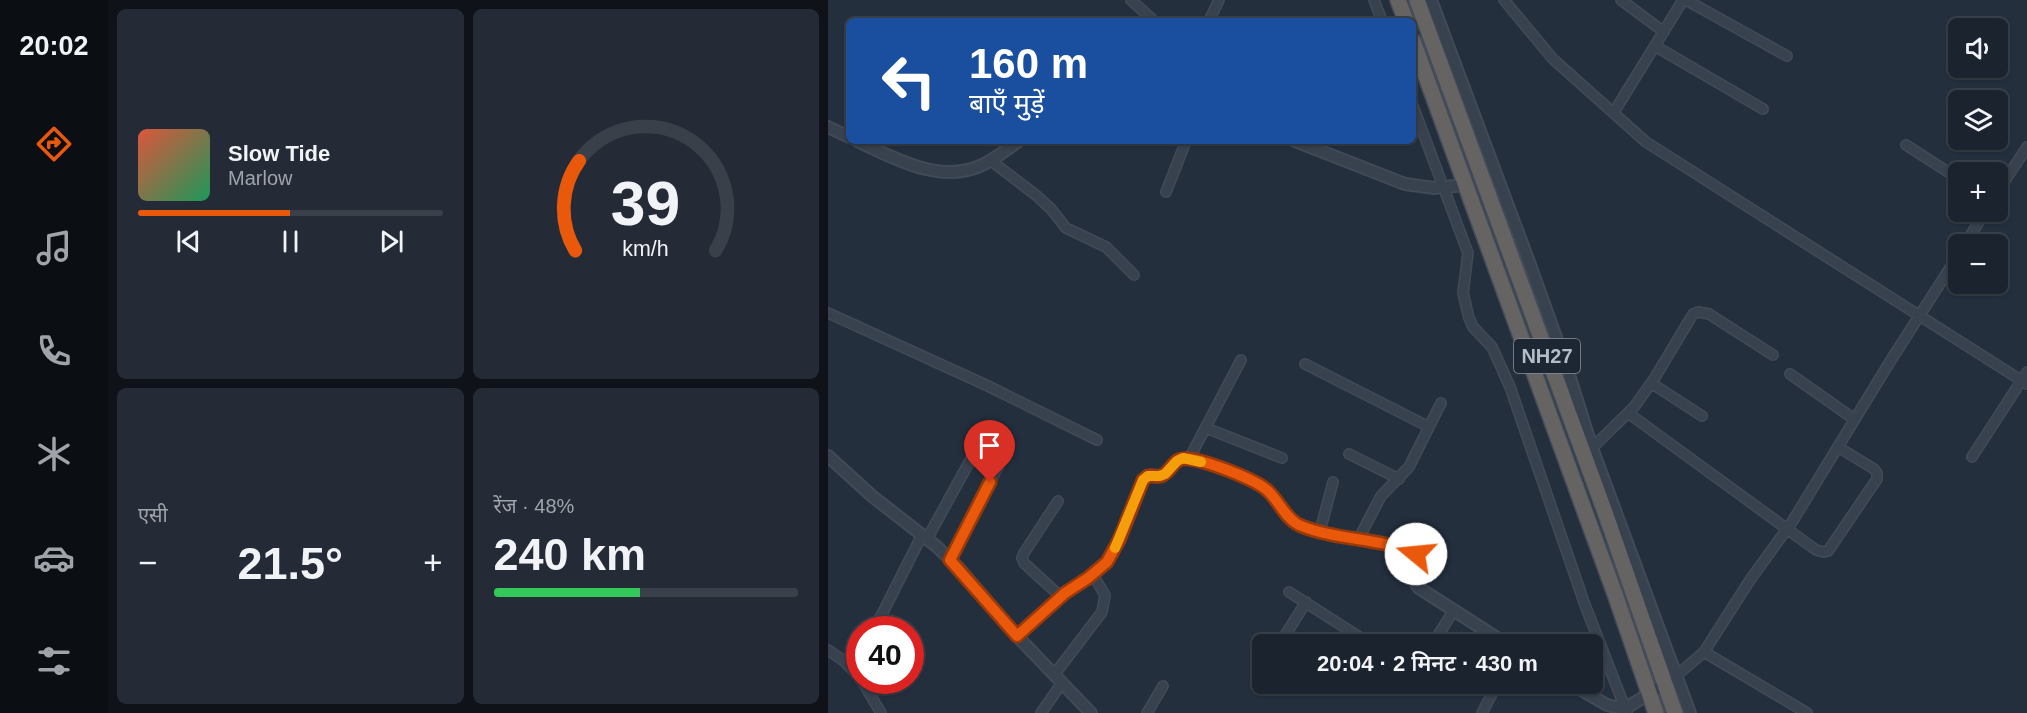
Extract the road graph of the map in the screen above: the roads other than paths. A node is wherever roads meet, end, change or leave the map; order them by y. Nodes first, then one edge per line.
1 (1131, 0) edge
2 (1219, 0) edge
3 (1374, 0) edge
4 (1398, 0) edge
5 (1417, 0) edge
6 (1431, 0) edge
7 (1621, 0) edge
8 (1685, 0) edge
9 (1506, 1) edge
10 (1151, 18) edge
11 (1210, 18) edge
12 (1381, 18) edge
13 (1405, 18) edge
14 (1664, 32) junction
15 (1655, 46) junction
16 (1416, 49) edge
17 (1787, 56) dead end
18 (1763, 109) dead end
19 (1614, 112) junction
20 (1416, 114) edge
21 (828, 127) edge
22 (846, 136) edge
23 (864, 144) edge
24 (1014, 144) edge
25 (1185, 144) edge
26 (1303, 144) edge
27 (1906, 145) dead end
28 (2027, 147) edge
29 (990, 160) junction
30 (1948, 172) edge
31 (2008, 176) edge
32 (1466, 185) junction
33 (1444, 187) junction
34 (1166, 192) dead end
35 (1948, 271) edge
36 (1134, 275) dead end
37 (828, 313) edge
38 (1920, 316) junction
39 (1773, 355) dead end
40 (1241, 360) dead end
41 (1305, 364) dead end
42 (1790, 374) dead end
43 (2025, 379) edge
44 (1651, 383) junction
45 (1441, 403) dead end
46 (1628, 413) junction
47 (1702, 416) dead end
48 (1854, 419) junction
49 (1429, 427) junction
50 (1206, 428) junction
51 (983, 437) dead end
52 (1097, 440) dead end
53 (1838, 447) junction
54 (1592, 448) junction
55 (1349, 454) dead end
56 (828, 456) edge
57 (1972, 457) dead end
58 (1282, 458) dead end
59 (1189, 459) junction
60 (1000, 463) dead end
61 (1398, 480) junction
62 (1333, 482) dead end
63 (1058, 501) dead end
64 (1788, 528) junction
65 (1320, 531) junction
66 (924, 537) junction
67 (1359, 538) junction
68 (950, 560) junction
69 (1093, 575) junction
70 (1288, 592) dead end
71 (1060, 596) junction
72 (1305, 603) junction
73 (1454, 610) junction
74 (882, 616) edge
75 (1286, 634) edge
76 (1354, 634) edge
77 (1439, 634) edge
78 (1491, 634) edge
79 (1017, 636) junction
80 (828, 650) edge
81 (1704, 652) junction
82 (846, 666) edge
83 (1058, 679) junction
84 (1670, 680) junction
85 (1163, 686) dead end
86 (1649, 692) junction
87 (869, 694) edge
88 (1492, 694) edge
89 (1588, 694) edge
90 (1626, 710) edge
91 (881, 713) edge
92 (1041, 713) edge
93 (1091, 713) edge
94 (1146, 713) edge
95 (1482, 713) edge
96 (1656, 713) edge
97 (1675, 713) edge
98 (1690, 713) edge
99 (1808, 713) edge

1 - 10 street
2 - 11 street
3 - 12 street
4 - 13 highway
5 - 84 highway, NH27
6 - 54 street
7 - 14 street
8 - 14 street
8 - 17 street
9 - 19 street
14 - 15 street
15 - 18 street
15 - 19 street
16 - 32 highway, NH27
19 - 38 street
20 - 33 street
21 - 22 street
23 - 29 street
24 - 29 street
25 - 34 street
26 - 33 street
27 - 30 street
28 - 31 street
29 - 36 street
32 - 33 street
32 - 86 highway, NH27
33 - 90 street
35 - 38 street
37 - 52 street
38 - 43 street
38 - 48 street
39 - 44 street
40 - 50 street
41 - 49 street
42 - 48 street
43 - 57 street
44 - 46 street
44 - 47 street
45 - 49 street
46 - 54 street
46 - 64 street
48 - 53 street
49 - 61 street
50 - 58 street
50 - 59 street
51 - 66 street
53 - 64 street
53 - 64 street
54 - 84 street
55 - 61 street
56 - 66 street
59 - 65 street
59 - 69 street
60 - 68 street
61 - 67 street
62 - 65 street
63 - 71 street
64 - 81 street
65 - 67 street
66 - 68 street
66 - 74 street
67 - 73 street
68 - 79 street
69 - 71 street
69 - 83 street
70 - 72 street
71 - 79 street
72 - 75 street
72 - 76 street
73 - 77 street
73 - 78 street
79 - 83 street
80 - 82 street
81 - 84 street
81 - 99 street
83 - 92 street
83 - 93 street
84 - 86 street
84 - 97 highway, NH27
84 - 98 street
85 - 94 street
86 - 90 street
86 - 96 highway, NH27
87 - 91 street
88 - 95 street
89 - 90 street

